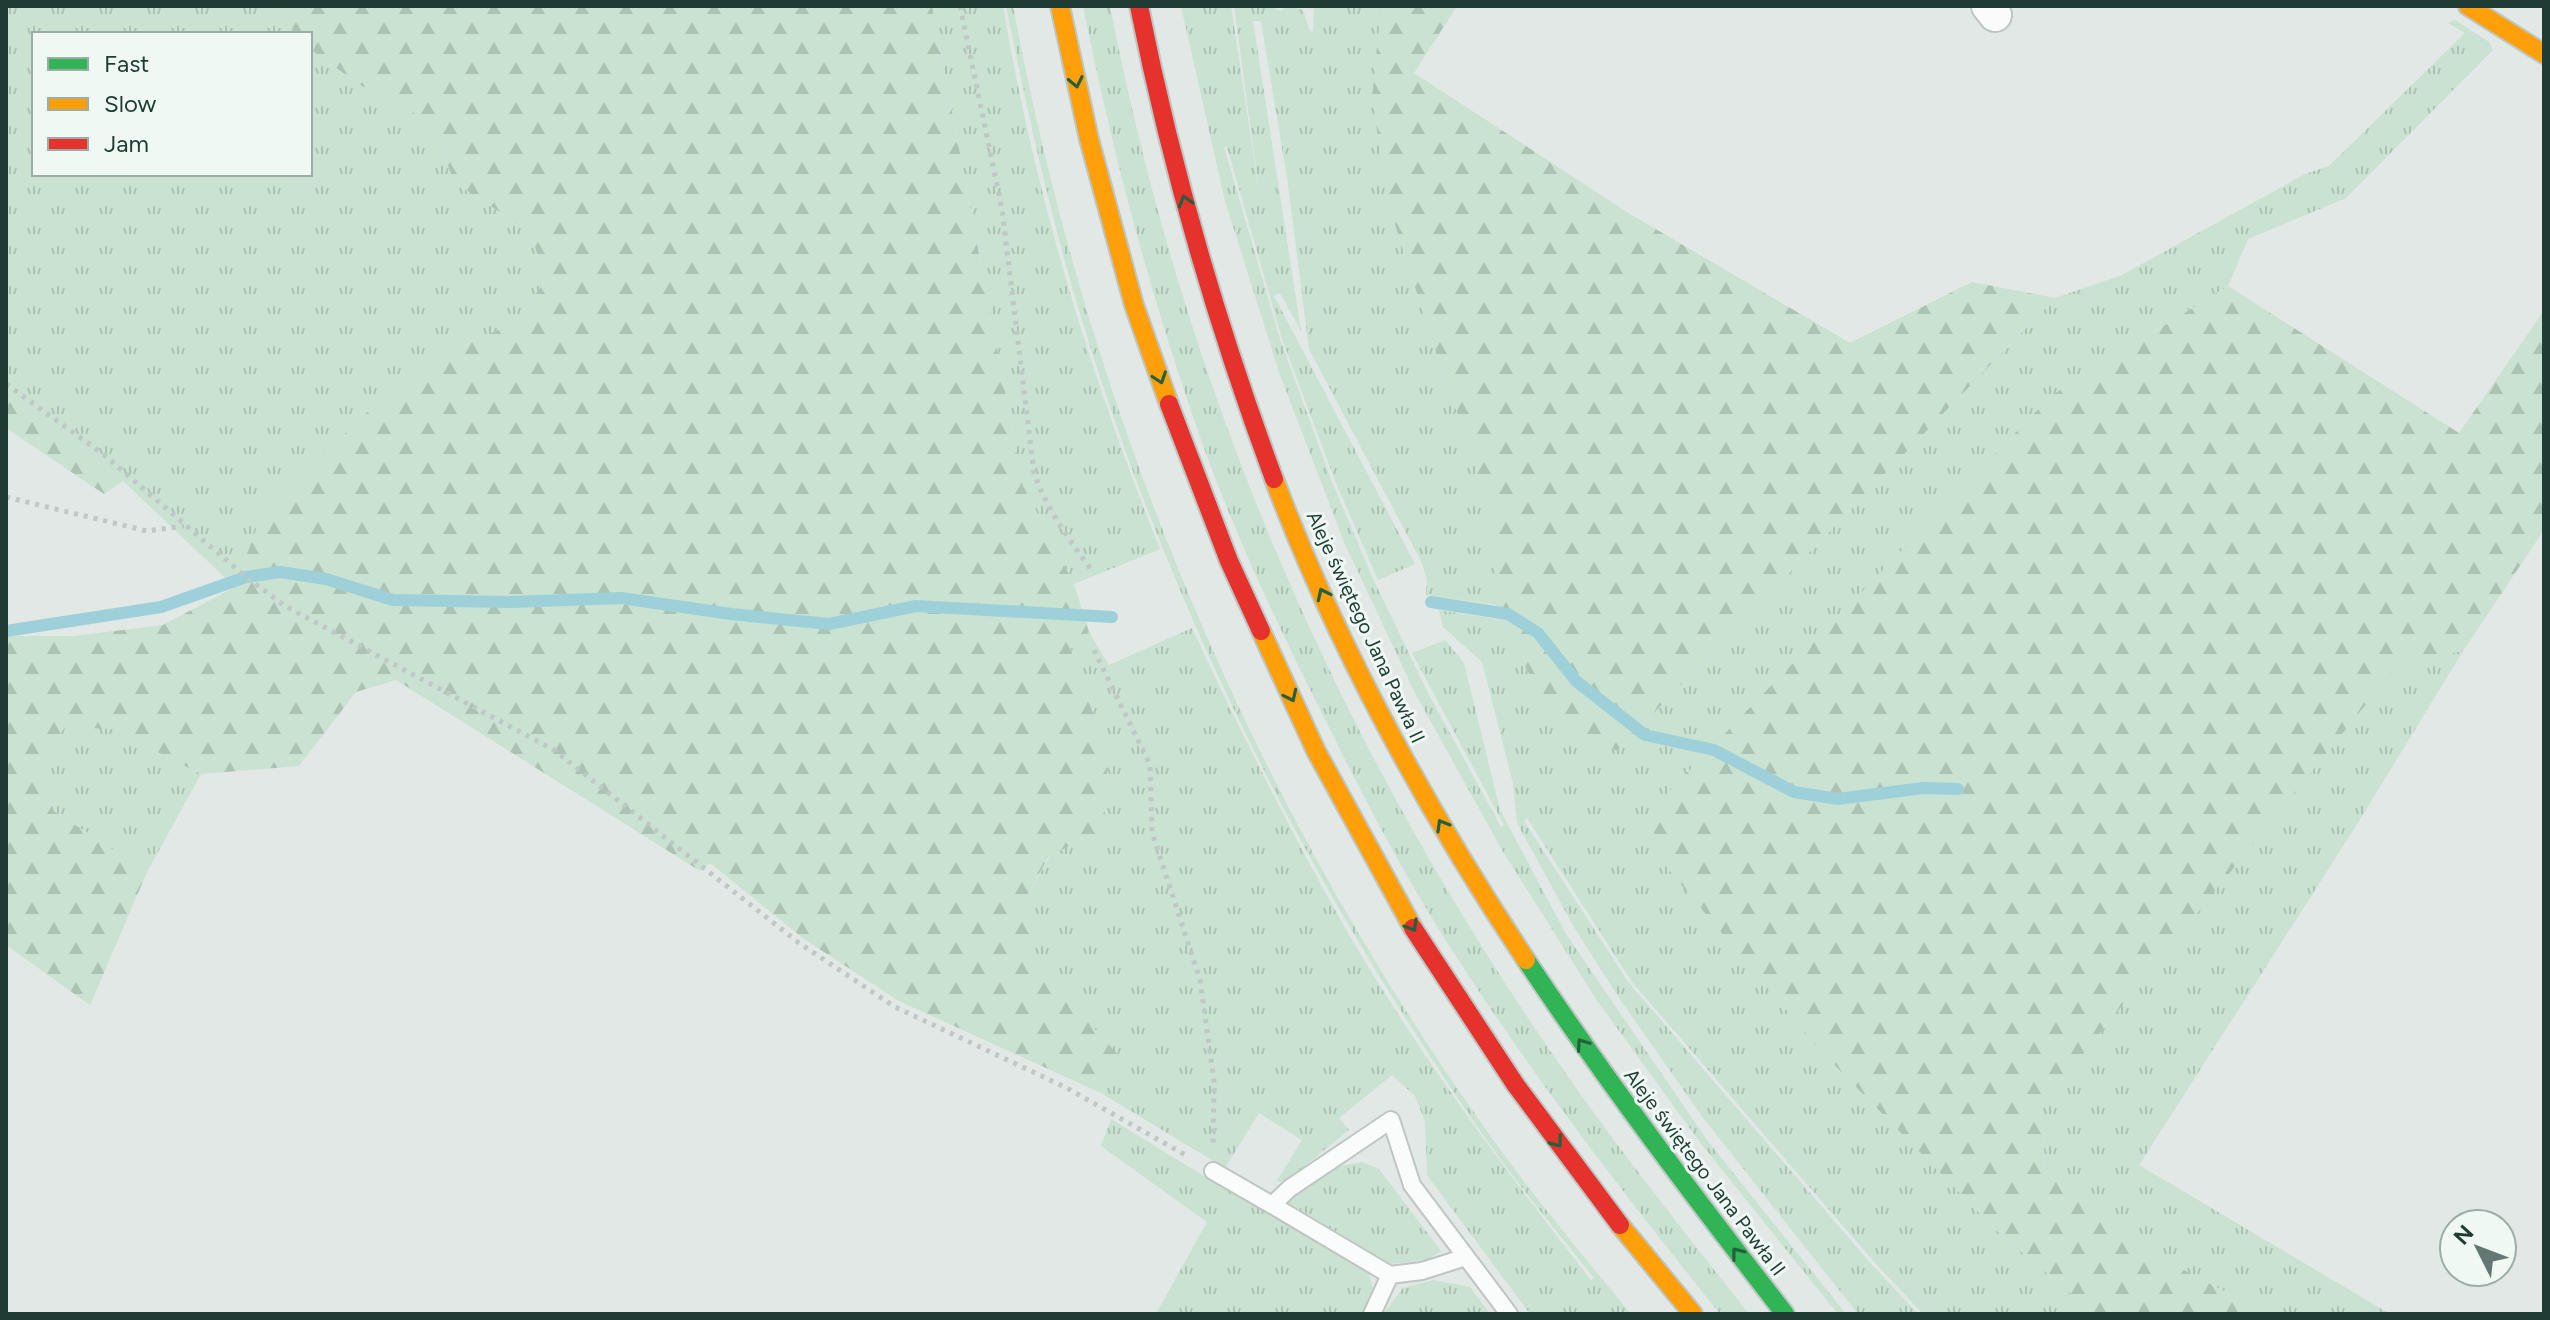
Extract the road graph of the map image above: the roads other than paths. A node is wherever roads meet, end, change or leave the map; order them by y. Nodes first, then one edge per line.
1 (1060, 6) edge
2 (1139, 6) edge
3 (2468, 6) edge
4 (2544, 54) edge
5 (1213, 1171) road end
6 (1272, 1205) junction
7 (1466, 1257) junction
8 (1390, 1275) junction
9 (1372, 1314) edge
10 (1509, 1314) edge
11 (1693, 1314) edge
12 (1785, 1314) edge

1 -> 11 main road
12 -> 2 main road, Aleje świętego Jana Pawła II
3 - 4 main road
5 - 6 lane
6 - 7 lane
6 - 8 lane
7 - 8 lane
7 - 10 lane
8 - 9 lane

